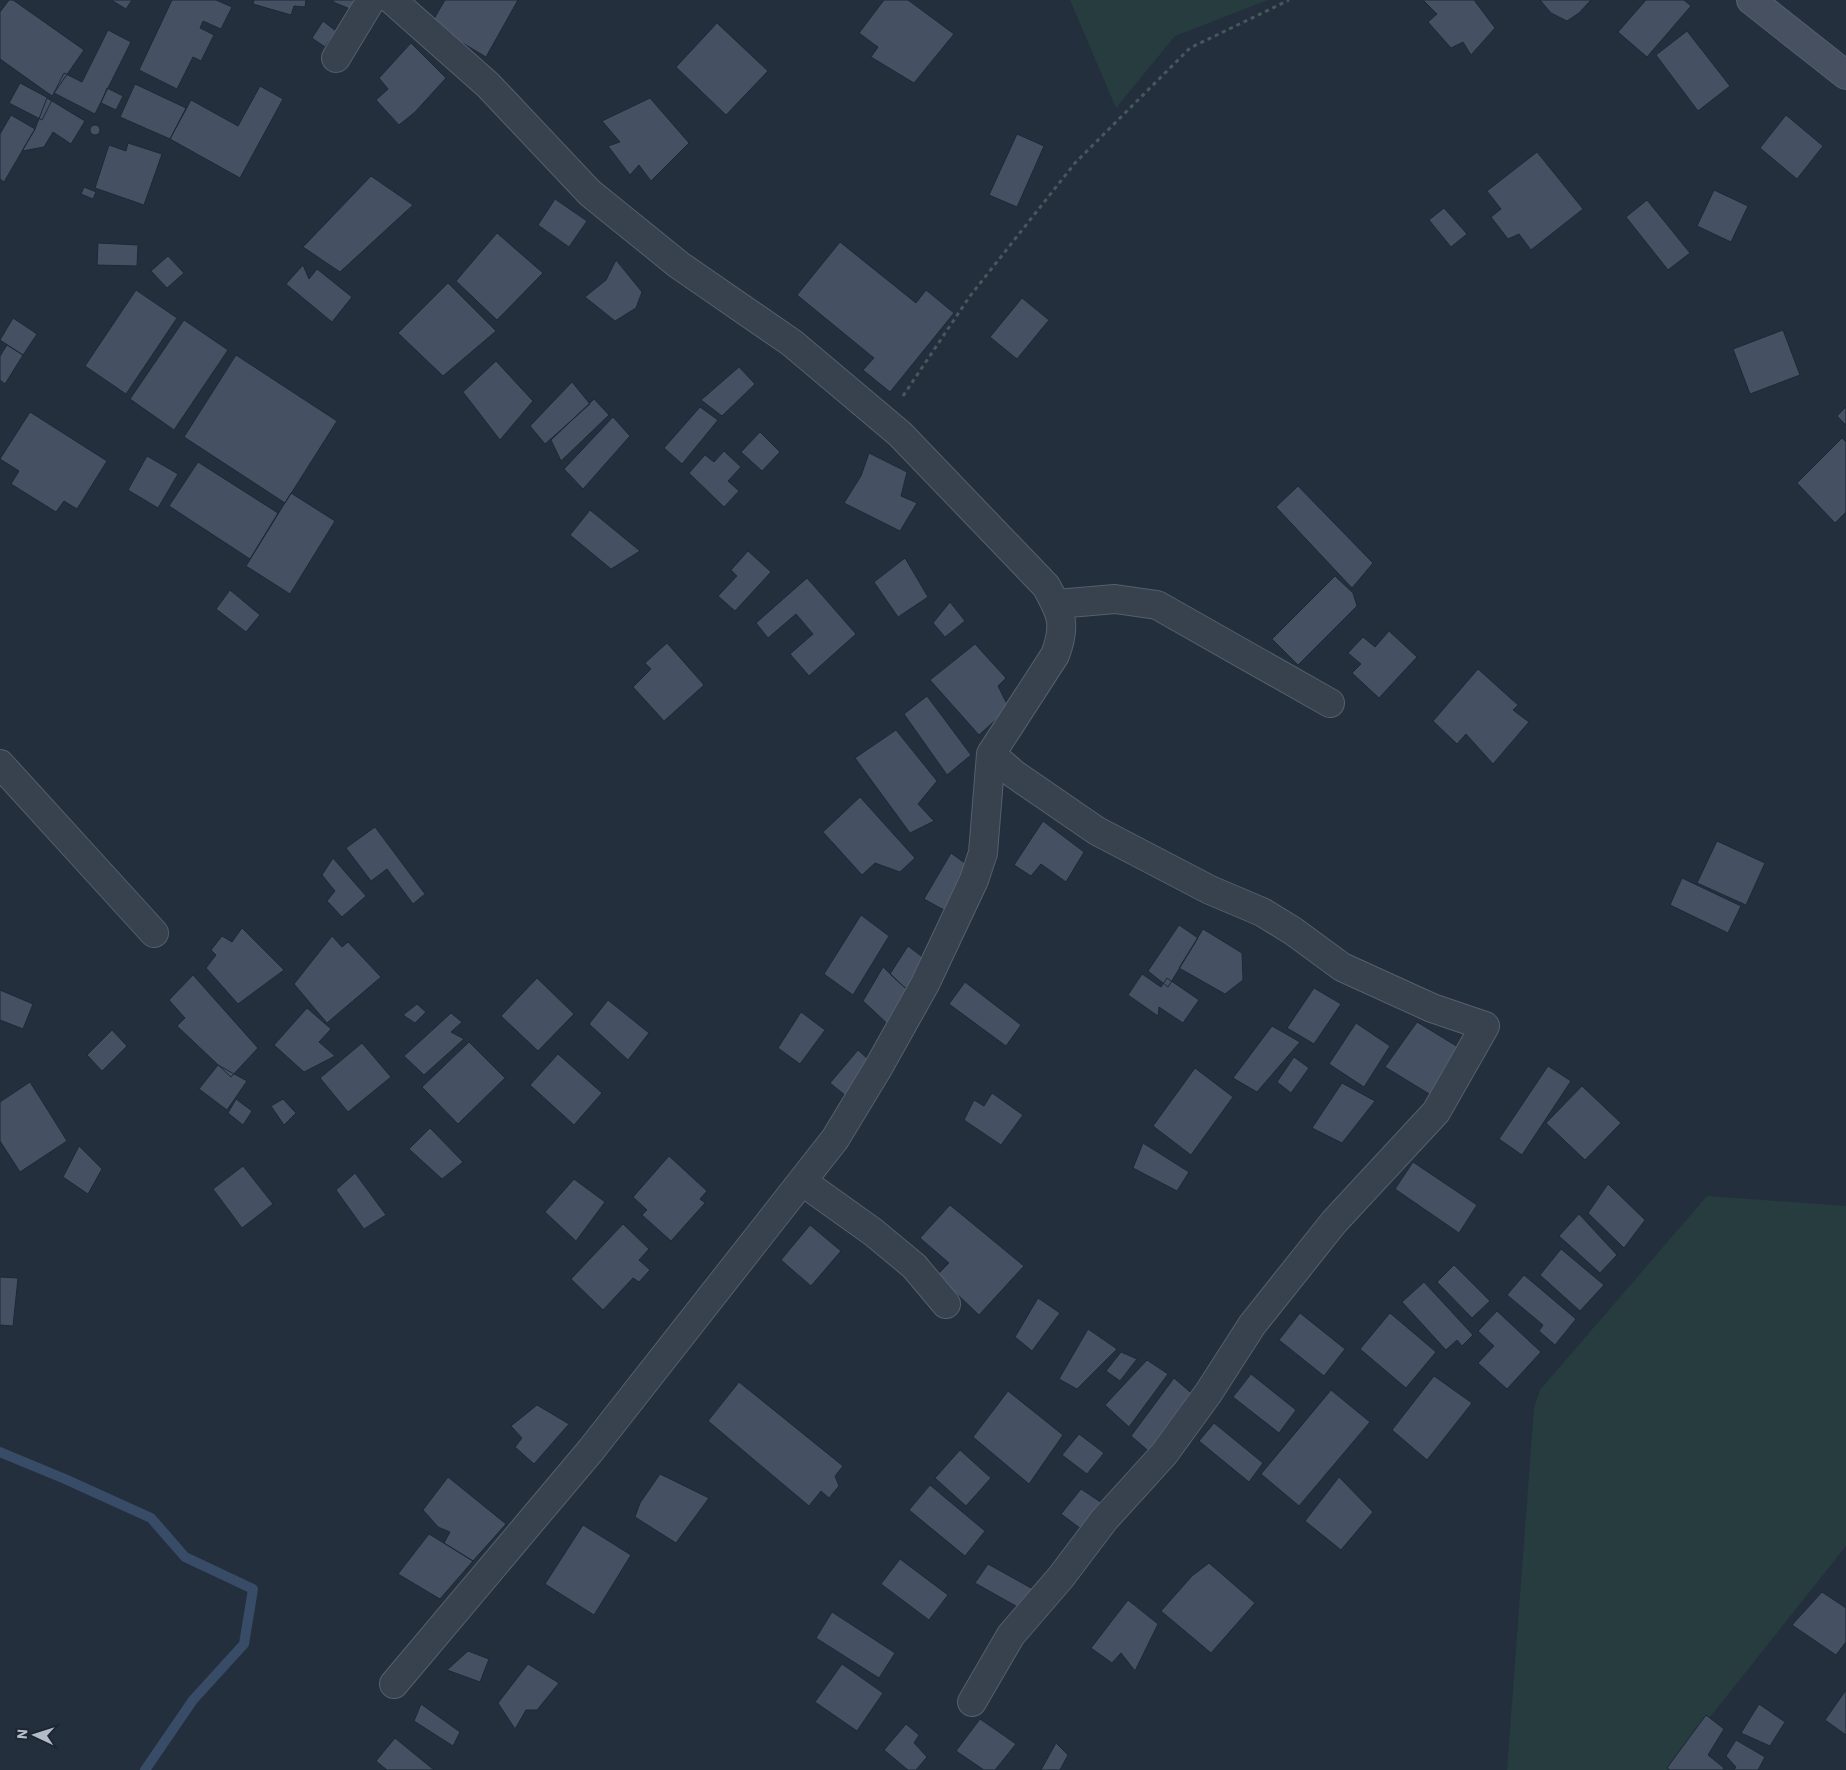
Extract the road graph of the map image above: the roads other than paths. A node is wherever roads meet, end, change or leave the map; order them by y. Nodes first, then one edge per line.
1 (371, 0) edge
2 (392, 0) edge
3 (1751, 0) edge
4 (336, 58) dead end
5 (1846, 75) edge
6 (1056, 604) junction
7 (1330, 703) dead end
8 (990, 754) junction
9 (0, 764) edge
10 (154, 933) dead end
11 (803, 1182) junction
12 (946, 1304) dead end
13 (394, 1684) dead end
14 (972, 1702) dead end

1 - 4 street
2 - 6 street
3 - 5 main road
6 - 7 street
6 - 8 street
8 - 11 street
8 - 14 street
9 - 10 street
11 - 12 street
11 - 13 street

